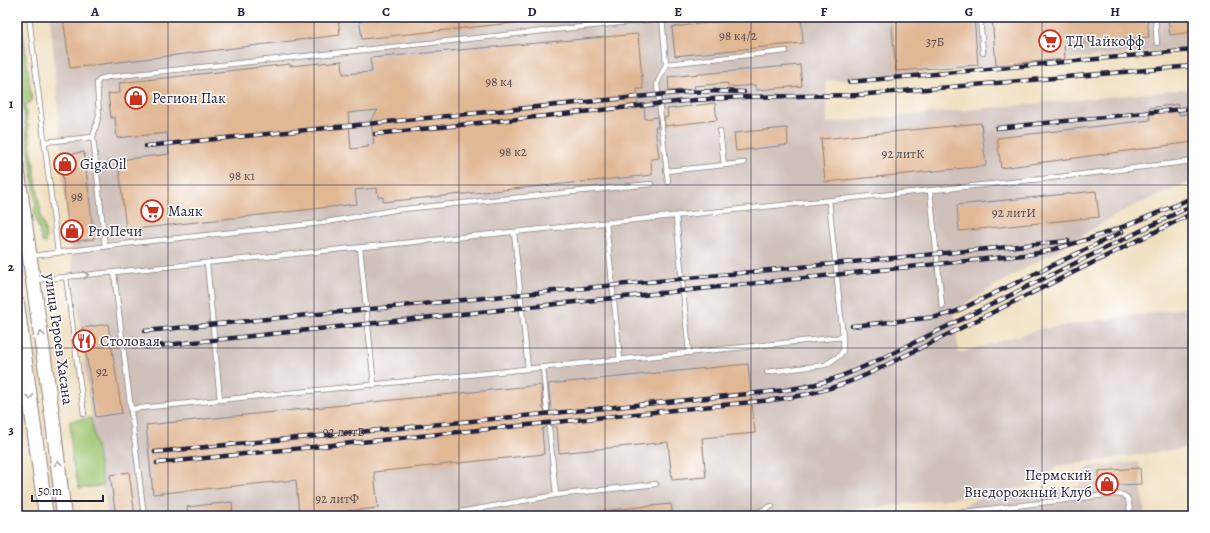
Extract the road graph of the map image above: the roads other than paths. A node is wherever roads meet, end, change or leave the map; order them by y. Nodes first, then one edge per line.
1 (29, 17) edge
2 (652, 17) edge
3 (662, 17) edge
4 (980, 17) edge
5 (1155, 17) edge
6 (648, 19) edge
7 (1157, 43) dead end
8 (786, 51) dead end
9 (983, 53) dead end
10 (666, 64) junction
11 (720, 130) dead end
12 (93, 137) junction
13 (45, 142) junction
14 (1193, 161) edge
15 (744, 163) dead end
16 (724, 165) junction
17 (17, 167) edge
18 (666, 171) junction
19 (668, 182) dead end
20 (651, 184) dead end
21 (930, 191) junction
22 (829, 201) junction
23 (676, 216) junction
24 (606, 223) junction
25 (514, 232) junction
26 (105, 246) junction
27 (360, 248) junction
28 (58, 253) junction
29 (30, 256) junction
30 (206, 263) junction
31 (114, 272) junction
32 (66, 277) junction
33 (34, 281) junction
34 (17, 303) edge
35 (942, 306) dead end
36 (843, 337) junction
37 (689, 353) junction
38 (620, 360) junction
39 (543, 368) junction
40 (528, 369) junction
41 (767, 372) dead end
42 (374, 385) junction
43 (220, 400) junction
44 (131, 409) junction
45 (547, 409) dead end
46 (84, 414) dead end
47 (549, 428) dead end
48 (656, 484) dead end
49 (556, 495) junction
50 (772, 506) dead end
51 (46, 516) edge
52 (64, 516) edge
53 (144, 516) edge
54 (437, 516) edge
55 (750, 516) edge
56 (932, 516) edge
57 (1131, 516) edge

1 - 13 lane
2 - 6 lane
3 - 10 lane
4 - 9 lane
5 - 7 lane
6 - 12 lane
8 - 10 lane
10 - 18 lane
11 - 16 lane
12 - 13 lane
12 - 26 lane
13 - 28 lane
14 - 21 lane
15 - 16 lane
16 - 18 lane
17 - 29 main road, улица Героев Хасана
18 - 19 lane
20 - 26 lane
21 - 22 lane
21 - 35 lane
22 - 23 lane
22 - 36 lane
23 - 24 lane
23 - 37 lane
24 - 25 lane
24 - 38 lane
25 - 27 lane
25 - 40 lane
26 - 28 lane
27 - 30 lane
27 - 42 lane
28 - 29 lane
29 - 33 main road, улица Героев Хасана
30 - 31 lane
30 - 43 lane
32 -> 31 lane
31 - 44 lane
32 - 33 lane
32 - 46 lane
52 -> 33 main road, улица Героев Хасана
34 -> 51 main road
36 - 37 lane
36 - 41 lane
37 - 38 lane
38 - 39 lane
39 - 40 lane
39 - 45 lane
40 - 42 lane
42 - 43 lane
43 - 44 lane
44 - 53 lane
47 - 49 lane
48 - 49 lane
49 - 54 lane
50 - 55 lane
56 - 57 lane

